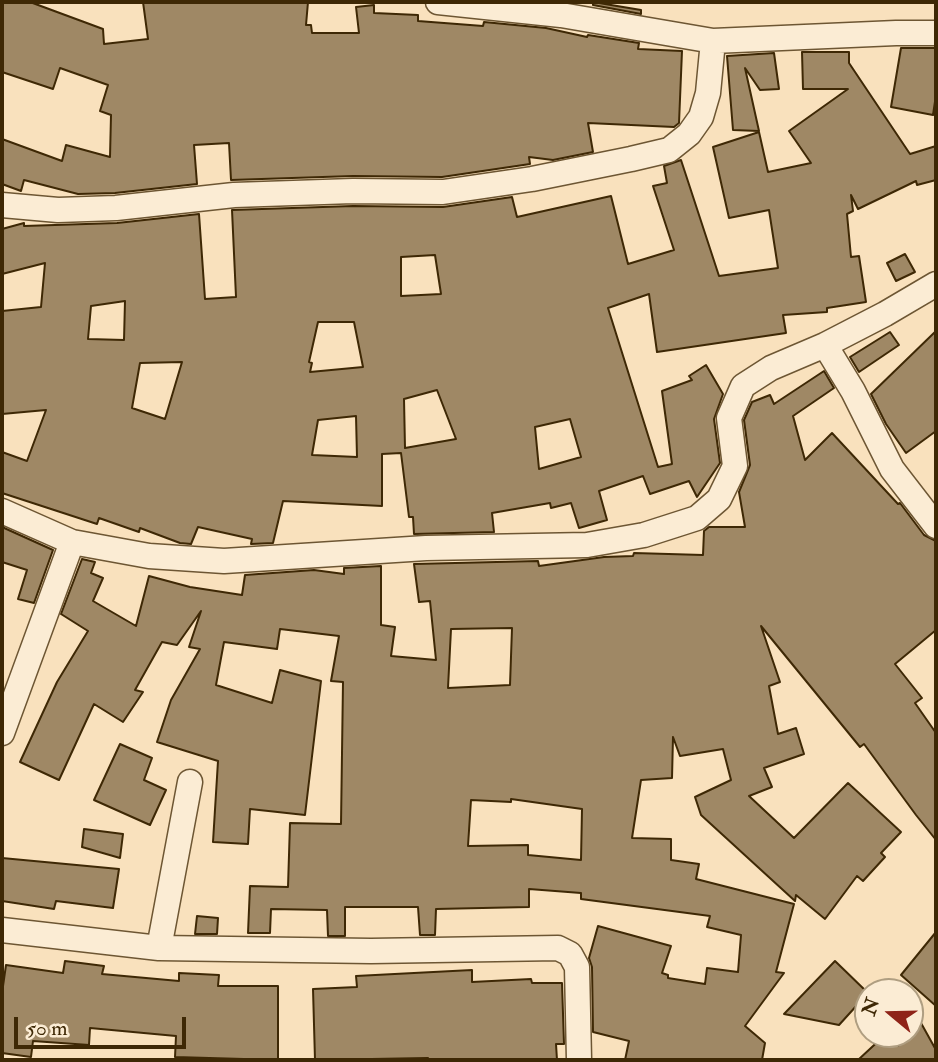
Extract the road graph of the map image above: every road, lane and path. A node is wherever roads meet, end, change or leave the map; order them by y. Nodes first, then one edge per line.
1 (438, 2) edge
2 (562, 8) edge
3 (936, 33) edge
4 (713, 41) junction
5 (2, 205) edge
6 (936, 284) edge
7 (825, 345) junction
8 (2, 511) edge
9 (936, 526) edge
10 (72, 542) junction
11 (8, 697) edge
12 (2, 733) edge
13 (190, 782) dead end
14 (2, 930) edge
15 (159, 948) junction
16 (579, 1060) edge

1 - 2 street
2 - 4 street
3 - 4 street
4 - 5 street
6 - 7 street
7 - 9 street
7 - 10 street
8 - 10 street
10 - 11 street
11 - 12 street
13 - 15 street
14 - 15 street
15 - 16 street

